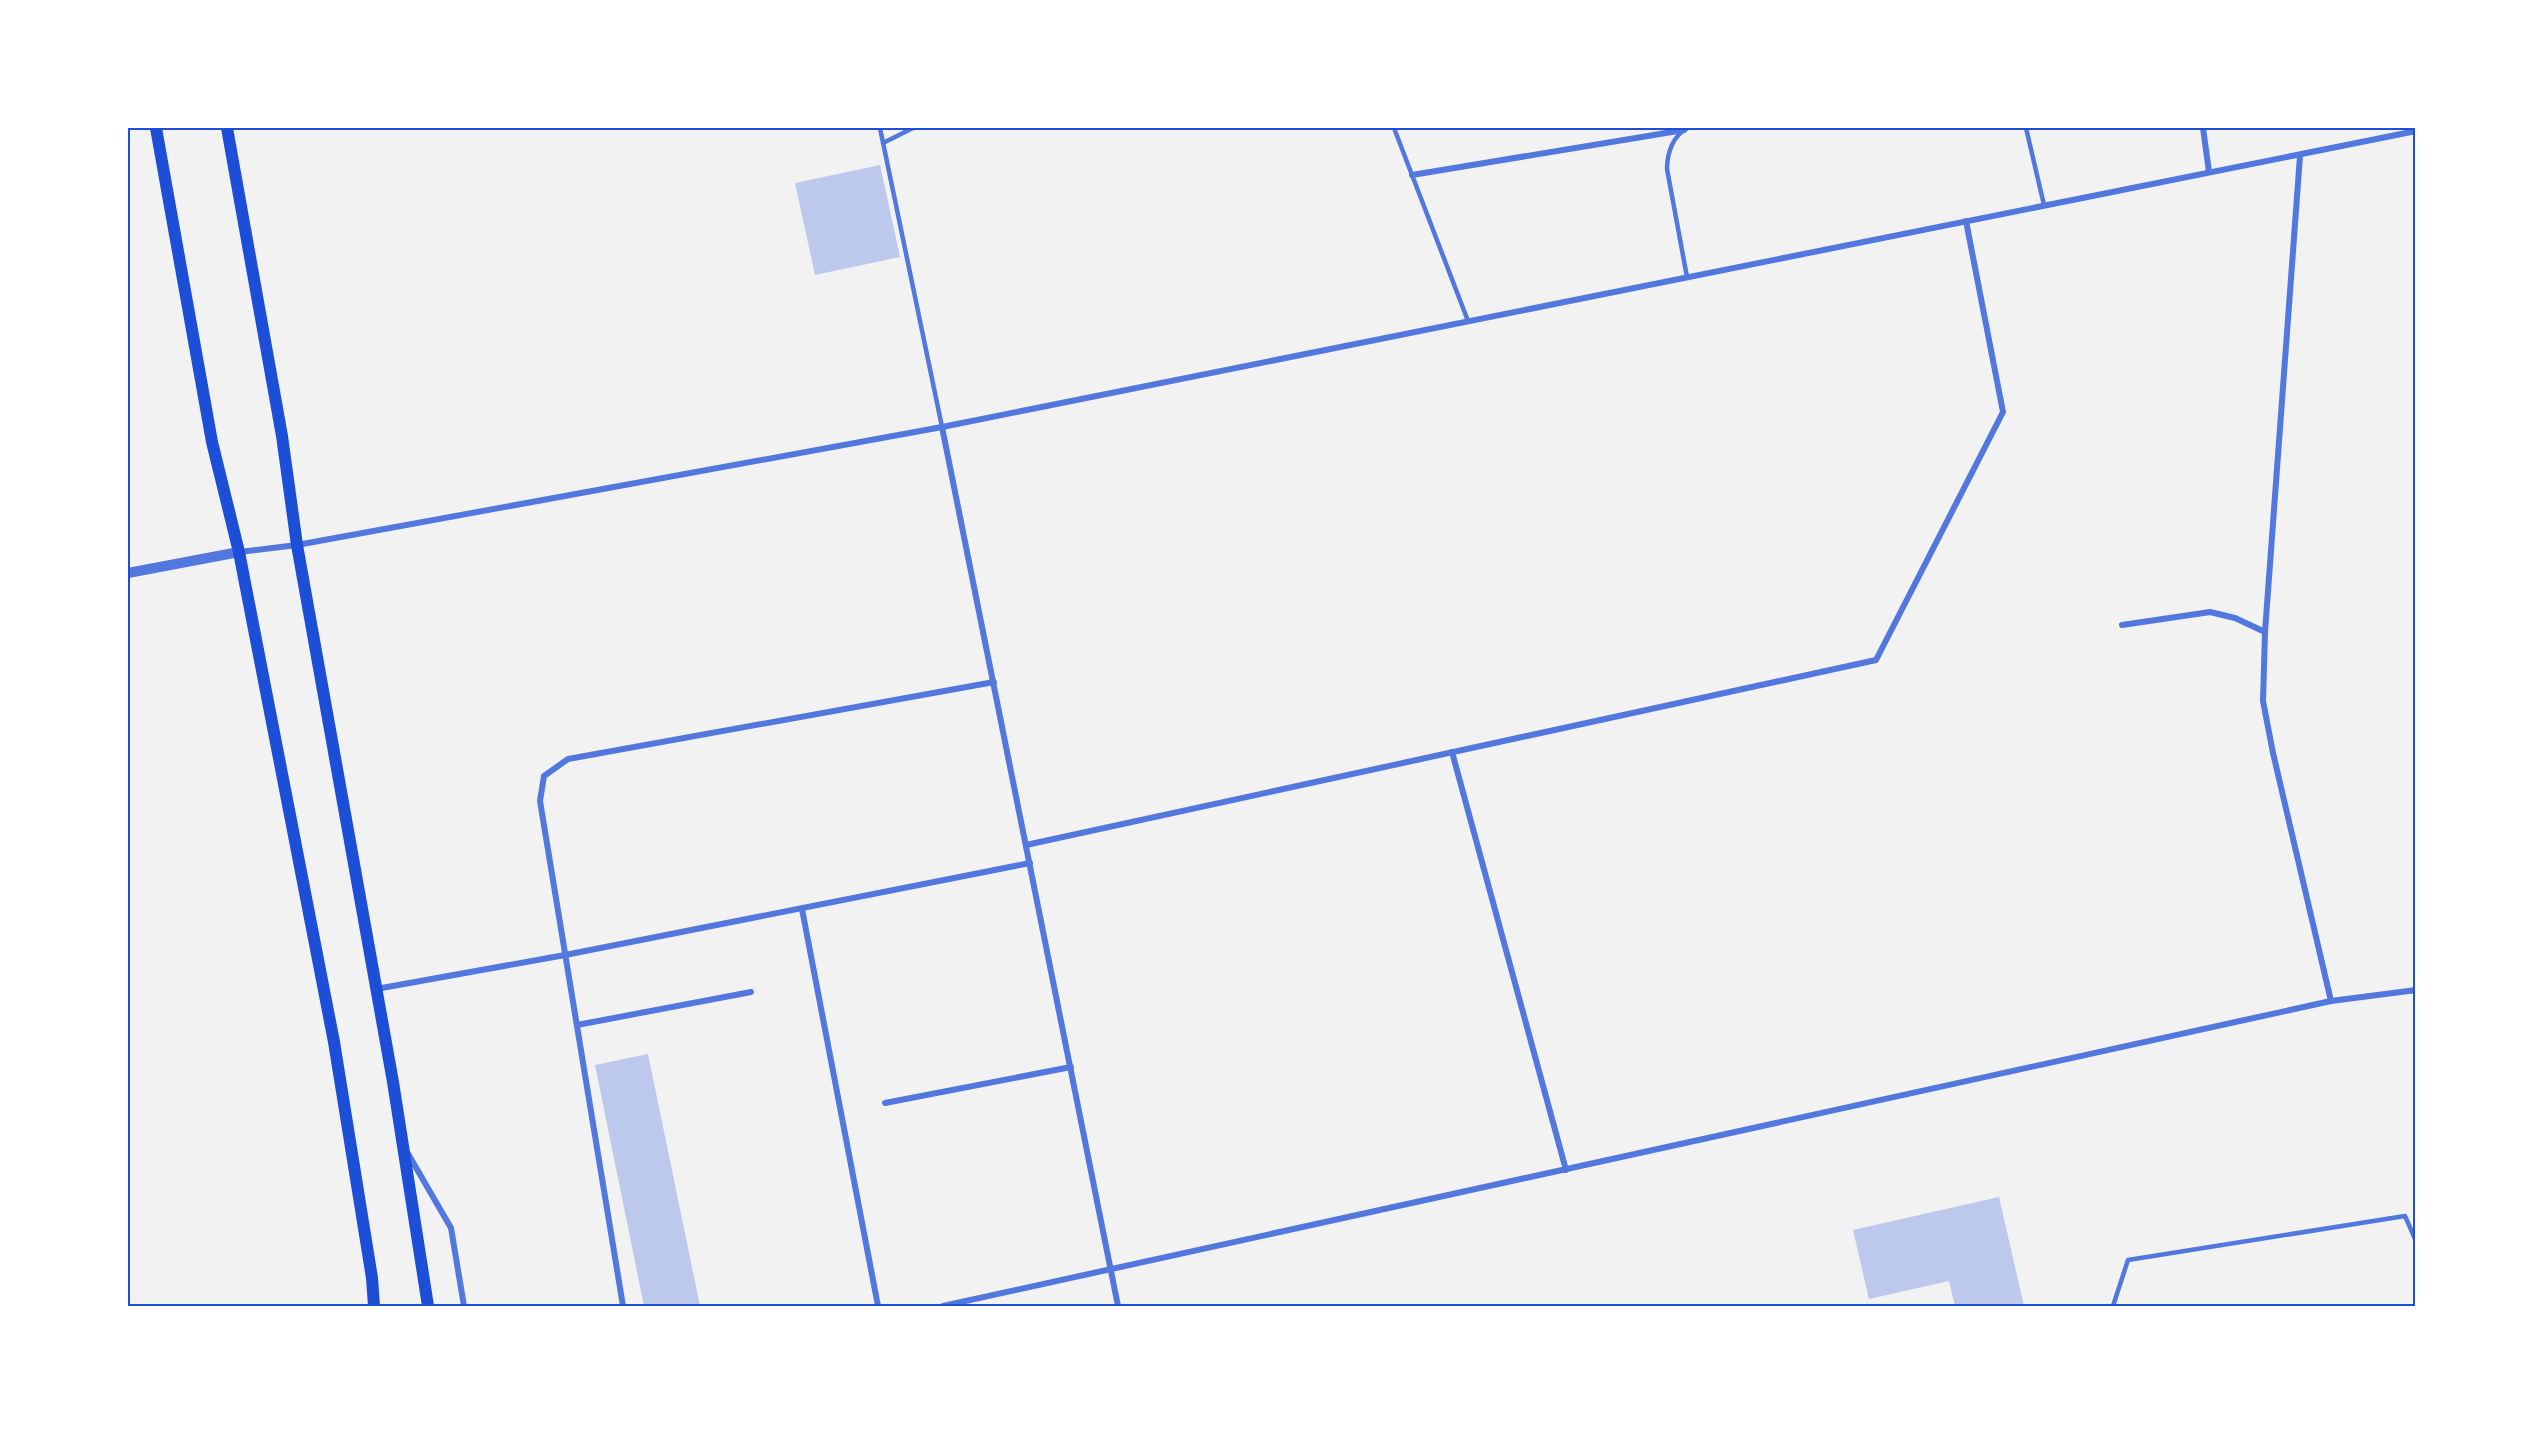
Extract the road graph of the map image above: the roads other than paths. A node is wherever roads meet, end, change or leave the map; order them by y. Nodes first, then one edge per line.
1 (156, 128) edge
2 (226, 128) edge
3 (880, 128) edge
4 (913, 128) edge
5 (1394, 128) edge
6 (2026, 128) edge
7 (2203, 128) edge
8 (1686, 129) edge
9 (2415, 131) edge
10 (883, 143) junction
11 (2300, 156) junction
12 (2209, 172) junction
13 (1412, 175) junction
14 (2044, 205) junction
15 (1966, 221) junction
16 (1687, 277) junction
17 (1468, 321) junction
18 (942, 428) junction
19 (297, 545) junction
20 (239, 552) junction
21 (128, 573) edge
22 (2122, 625) dead end
23 (2265, 632) junction
24 (994, 682) junction
25 (1452, 753) junction
26 (1026, 844) junction
27 (1030, 863) junction
28 (802, 909) junction
29 (565, 955) junction
30 (376, 989) junction
31 (2415, 990) edge
32 (751, 992) dead end
33 (2331, 1001) junction
34 (577, 1025) junction
35 (1071, 1067) junction
36 (885, 1102) dead end
37 (402, 1142) junction
38 (1566, 1170) junction
39 (2415, 1240) edge
40 (1112, 1271) junction
41 (374, 1306) edge
42 (428, 1306) edge
43 (464, 1306) edge
44 (622, 1306) edge
45 (878, 1306) edge
46 (943, 1306) edge
47 (1118, 1306) edge
48 (2113, 1306) edge

1 - 20 main road
2 - 19 main road
3 - 10 lane
4 - 10 lane
5 - 13 lane
6 - 14 lane
7 - 12 street
8 - 13 street
8 - 16 lane
9 - 11 street
10 - 18 lane
11 - 12 street
11 - 23 street
12 - 14 street
13 - 17 lane
14 - 15 street
15 - 16 street
15 - 25 street
16 - 17 street
17 - 18 street
18 - 19 street
18 - 24 street
19 - 20 street
19 - 30 main road
20 - 21 street
20 - 41 main road
22 - 23 street
23 - 33 street
24 - 26 street
24 - 29 street
25 - 26 street
25 - 38 street
26 - 27 street
27 - 28 street
27 - 35 street
28 - 29 street
28 - 45 street
29 - 30 street
29 - 34 street
30 - 37 main road
31 - 33 street
32 - 34 street
33 - 38 street
34 - 44 street
35 - 36 street
35 - 40 street
37 - 42 main road
37 - 43 street
38 - 40 street
39 - 48 lane
40 - 46 street
40 - 47 street

